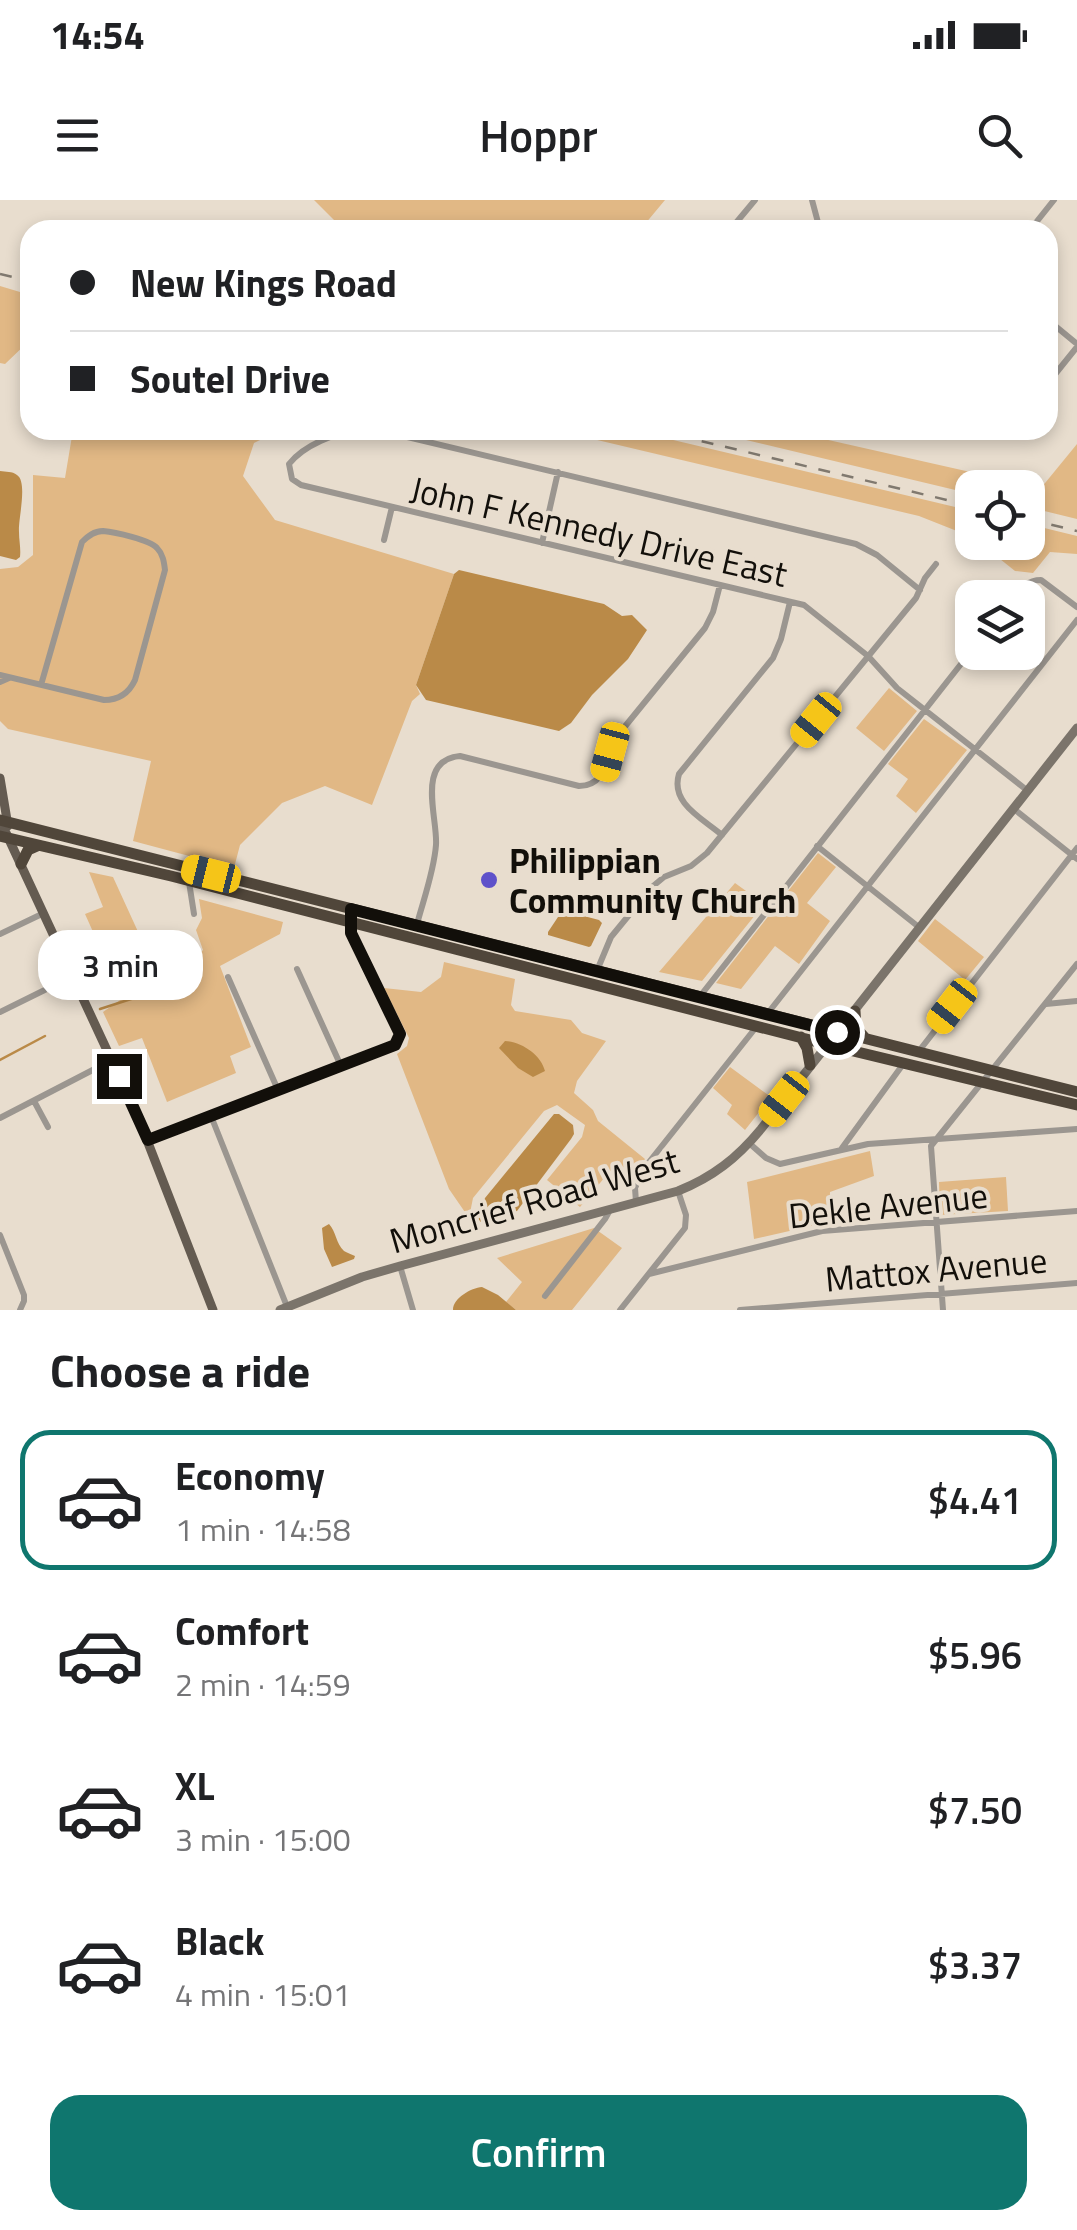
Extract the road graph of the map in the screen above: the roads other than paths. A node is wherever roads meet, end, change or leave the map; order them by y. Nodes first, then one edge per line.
1 (755, 200) edge
2 (1054, 200) edge
3 (738, 220) edge
4 (1038, 220) edge
5 (1058, 329) edge
6 (1077, 345) edge
7 (1058, 369) edge
8 (325, 440) edge
9 (421, 440) edge
10 (558, 472) junction
11 (392, 507) junction
12 (384, 540) dead end
13 (542, 543) junction
14 (936, 564) dead end
15 (1045, 582) edge
16 (720, 585) junction
17 (920, 590) junction
18 (790, 602) junction
19 (1077, 607) edge
20 (1077, 620) edge
21 (868, 656) junction
22 (956, 670) edge
23 (3, 679) edge
24 (41, 685) junction
25 (925, 710) junction
26 (1077, 728) edge
27 (974, 749) junction
28 (0, 778) edge
29 (1028, 791) junction
30 (1014, 809) junction
31 (2, 821) edge
32 (722, 835) junction
33 (4, 837) edge
34 (39, 846) junction
35 (817, 846) junction
36 (1075, 854) edge
37 (21, 864) junction
38 (174, 870) junction
39 (189, 882) junction
40 (868, 886) junction
41 (44, 914) junction
42 (194, 914) dead end
43 (350, 915) junction
44 (920, 928) junction
45 (415, 932) junction
46 (0, 934) edge
47 (1077, 964) edge
48 (297, 968) dead end
49 (72, 976) junction
50 (228, 977) dead end
51 (594, 977) junction
52 (700, 996) junction
53 (1077, 1001) edge
54 (1044, 1004) junction
55 (855, 1011) junction
56 (0, 1012) edge
57 (767, 1014) junction
58 (757, 1026) junction
59 (837, 1032) junction
60 (801, 1038) junction
61 (865, 1038) junction
62 (827, 1044) junction
63 (918, 1052) junction
64 (112, 1060) junction
65 (904, 1063) junction
66 (810, 1065) junction
67 (341, 1066) junction
68 (992, 1070) junction
69 (983, 1082) junction
70 (278, 1090) junction
71 (1077, 1092) edge
72 (34, 1101) junction
73 (1077, 1105) edge
74 (211, 1116) junction
75 (0, 1118) edge
76 (48, 1127) dead end
77 (1077, 1128) edge
78 (938, 1139) junction
79 (148, 1140) junction
80 (749, 1143) junction
81 (841, 1149) junction
82 (678, 1192) junction
83 (636, 1202) junction
84 (610, 1210) junction
85 (1077, 1211) edge
86 (936, 1222) junction
87 (0, 1235) edge
88 (400, 1266) junction
89 (649, 1274) junction
90 (1077, 1283) edge
91 (942, 1294) junction
92 (545, 1296) dead end
93 (21, 1308) edge
94 (285, 1309) edge
95 (214, 1310) edge
96 (413, 1310) edge
97 (620, 1310) edge
98 (740, 1310) edge
99 (943, 1310) edge

1 - 3 street
2 - 4 street
5 - 6 street
6 - 7 street
8 - 11 street, John F Kennedy Drive East
9 - 10 street
10 - 13 street
10 - 17 street
11 - 12 street
11 - 13 street, John F Kennedy Drive East
13 - 16 street, John F Kennedy Drive East
14 - 17 street
15 - 19 street
16 - 18 street, John F Kennedy Drive East
16 - 45 street
17 - 21 street
18 - 21 street, John F Kennedy Drive East
18 - 32 street
20 - 27 street
21 - 25 street, John F Kennedy Drive East
21 - 32 street
22 - 25 street
23 - 24 street
24 - 24 street
25 - 27 street, John F Kennedy Drive East
25 - 35 street
26 - 29 main road, Moncrief Road West
27 - 29 street, John F Kennedy Drive East
27 - 40 street
28 - 31 main road
29 - 30 main road, Moncrief Road West
30 - 36 street
30 - 44 main road, Moncrief Road West
31 - 33 main road
31 - 38 highway
32 - 51 street
33 - 34 highway
33 - 37 main road
34 - 37 highway
34 - 38 highway
35 - 40 street
35 - 52 street
36 - 63 street
37 - 41 main road
38 - 39 highway
38 - 43 highway
39 - 42 street
39 - 43 highway
40 - 44 street
40 - 57 street
41 - 46 street
41 - 49 main road
43 - 45 highway
43 - 67 street
44 - 55 main road, Moncrief Road West
45 - 51 highway
47 - 54 street
48 - 67 street
49 - 56 street
49 - 64 main road
50 - 70 street
51 - 52 highway
51 - 58 highway
52 - 57 highway
53 - 54 street
54 - 68 street
55 - 59 main road, Moncrief Road West
55 - 61 highway
57 - 59 highway
58 - 60 highway
58 - 83 street
59 - 61 highway
59 - 62 main road, Moncrief Road West
60 - 62 highway
60 - 66 highway
61 - 63 highway
62 - 65 highway
62 - 66 main road, Moncrief Road West
63 - 68 highway
64 - 72 street
64 - 79 main road
65 - 69 highway
65 - 81 street
66 - 80 main road, Moncrief Road West
67 - 70 street
68 - 69 street
68 - 71 highway
69 - 73 highway
69 - 78 street
70 - 74 street
72 - 75 street
72 - 76 street
74 - 79 street
74 - 94 street
77 - 78 street
78 - 81 street
78 - 86 street
79 - 95 main road
80 - 81 street
80 - 82 main road, Moncrief Road West
82 - 83 main road, Moncrief Road West
82 - 89 street
83 - 84 main road, Moncrief Road West
84 - 88 main road, Moncrief Road West
84 - 92 street
85 - 86 street, Dekle Avenue
86 - 89 street, Dekle Avenue
86 - 91 street
87 - 93 street
88 - 94 main road, Moncrief Road West
88 - 96 street
89 - 97 street
90 - 91 street, Mattox Avenue
91 - 98 street, Mattox Avenue
91 - 99 street

